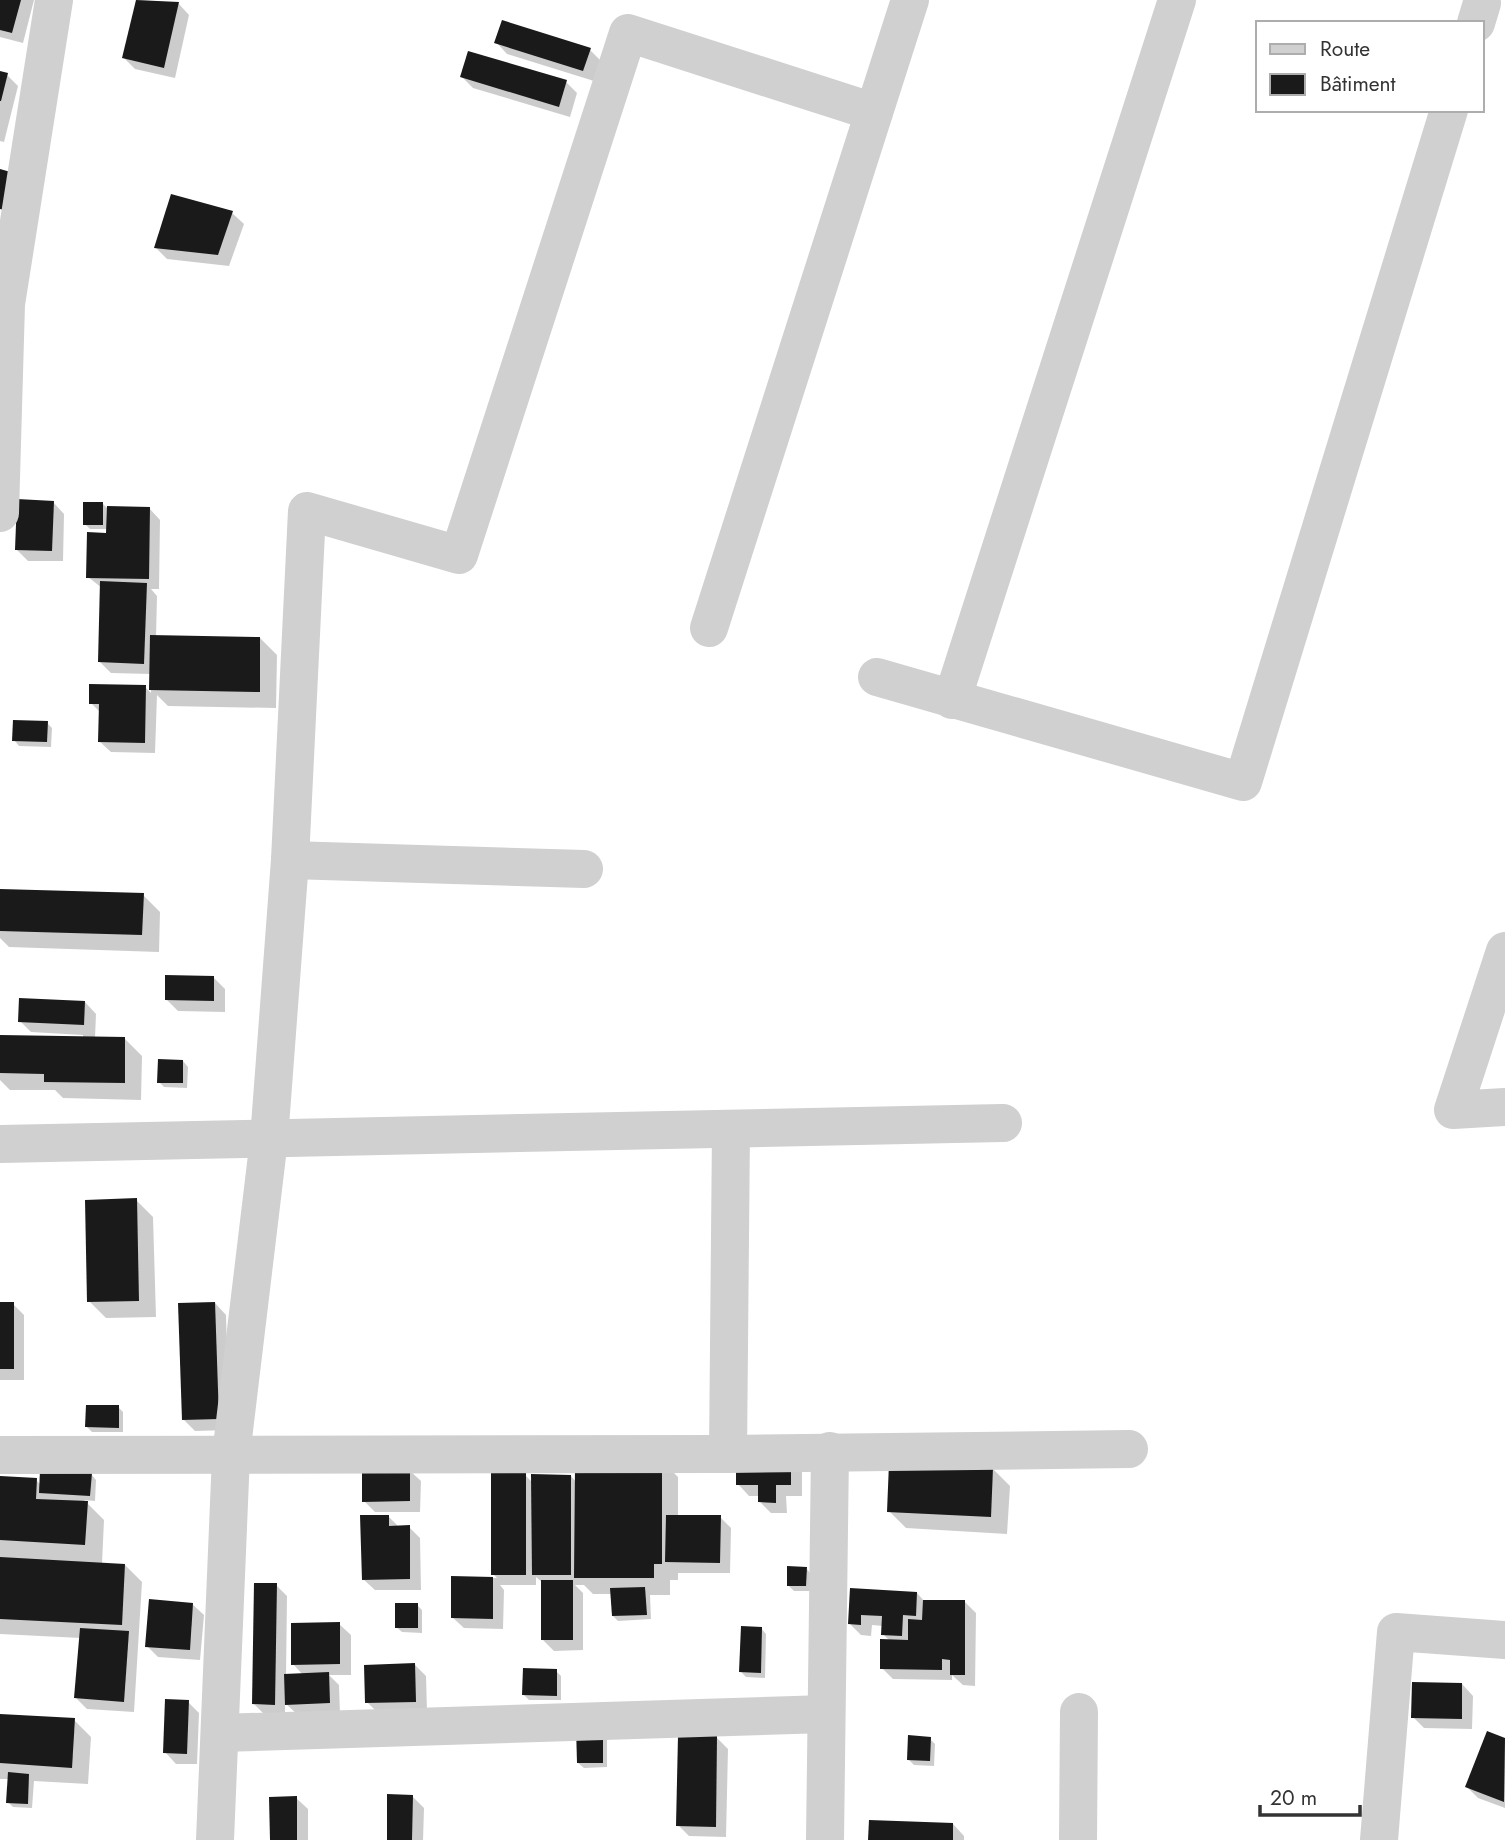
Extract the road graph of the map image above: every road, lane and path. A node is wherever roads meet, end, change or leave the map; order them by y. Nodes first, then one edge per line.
1 (54, 0) edge
2 (910, 0) edge
3 (1177, 0) edge
4 (874, 112) junction
5 (1448, 112) edge
6 (0, 513) edge
7 (709, 628) dead end
8 (877, 677) dead end
9 (952, 699) junction
10 (290, 860) junction
11 (584, 869) dead end
12 (1505, 951) edge
13 (1505, 1107) edge
14 (1003, 1123) dead end
15 (731, 1129) junction
16 (269, 1139) junction
17 (0, 1144) edge
18 (1129, 1449) dead end
19 (830, 1451) junction
20 (728, 1454) junction
21 (0, 1455) edge
22 (231, 1455) junction
23 (1505, 1640) edge
24 (1079, 1712) dead end
25 (826, 1714) junction
26 (220, 1733) junction
27 (215, 1840) edge
28 (825, 1840) edge
29 (1078, 1840) edge
30 (1379, 1840) edge

1 - 6 street
2 - 4 street
3 - 9 street
4 - 7 street
4 - 10 street
5 - 9 street
8 - 9 street
10 - 11 street
10 - 16 street
12 - 13 street
14 - 15 street
15 - 16 street
15 - 20 street
16 - 17 street
16 - 22 street
18 - 19 street
19 - 20 street
19 - 25 street
20 - 22 street
21 - 22 street
22 - 26 street
23 - 30 street
24 - 29 street
25 - 26 street
25 - 28 street
26 - 27 street

